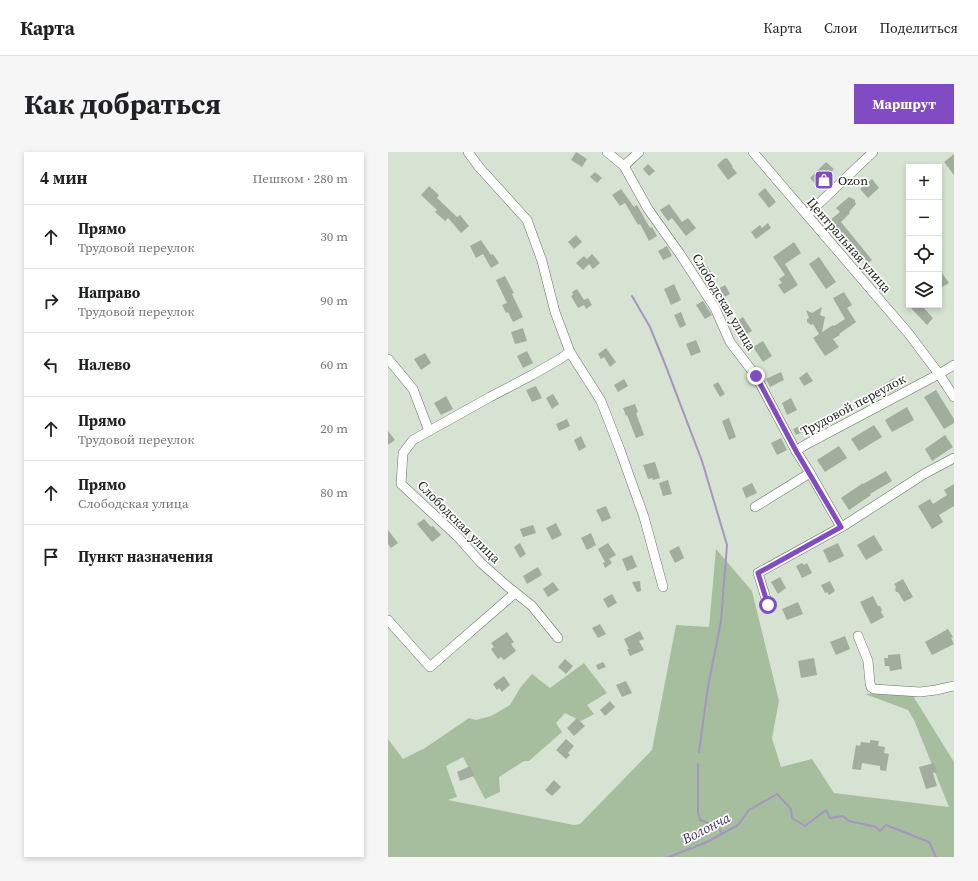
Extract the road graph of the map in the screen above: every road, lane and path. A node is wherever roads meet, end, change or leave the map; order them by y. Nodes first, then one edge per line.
1 (468, 152) edge
2 (607, 152) edge
3 (639, 152) edge
4 (753, 152) edge
5 (873, 152) edge
6 (624, 166) junction
7 (807, 215) junction
8 (570, 352) junction
9 (388, 359) edge
10 (954, 365) edge
11 (939, 374) junction
12 (954, 397) edge
13 (429, 431) junction
14 (796, 451) junction
15 (954, 458) edge
16 (810, 473) junction
17 (755, 507) dead end
18 (841, 527) junction
19 (663, 587) dead end
20 (515, 593) junction
21 (768, 605) dead end
22 (388, 620) edge
23 (858, 636) dead end
24 (558, 638) dead end
25 (954, 686) edge

1 - 8 street
2 - 6 street, Слободская улица
3 - 6 street
4 - 7 street, Центральная улица
5 - 7 street
6 - 14 street, Слободская улица
7 - 11 street, Центральная улица
8 - 13 street, Слободская улица
8 - 19 street
9 - 13 street
10 - 11 street, Трудовой переулок
11 - 12 street, Центральная улица
11 - 14 street, Трудовой переулок
13 - 20 street, Слободская улица
14 - 16 street, Трудовой переулок
15 - 18 street
16 - 17 street
16 - 18 street, Трудовой переулок
18 - 21 street
20 - 22 street
20 - 24 street, Слободская улица
23 - 25 street

